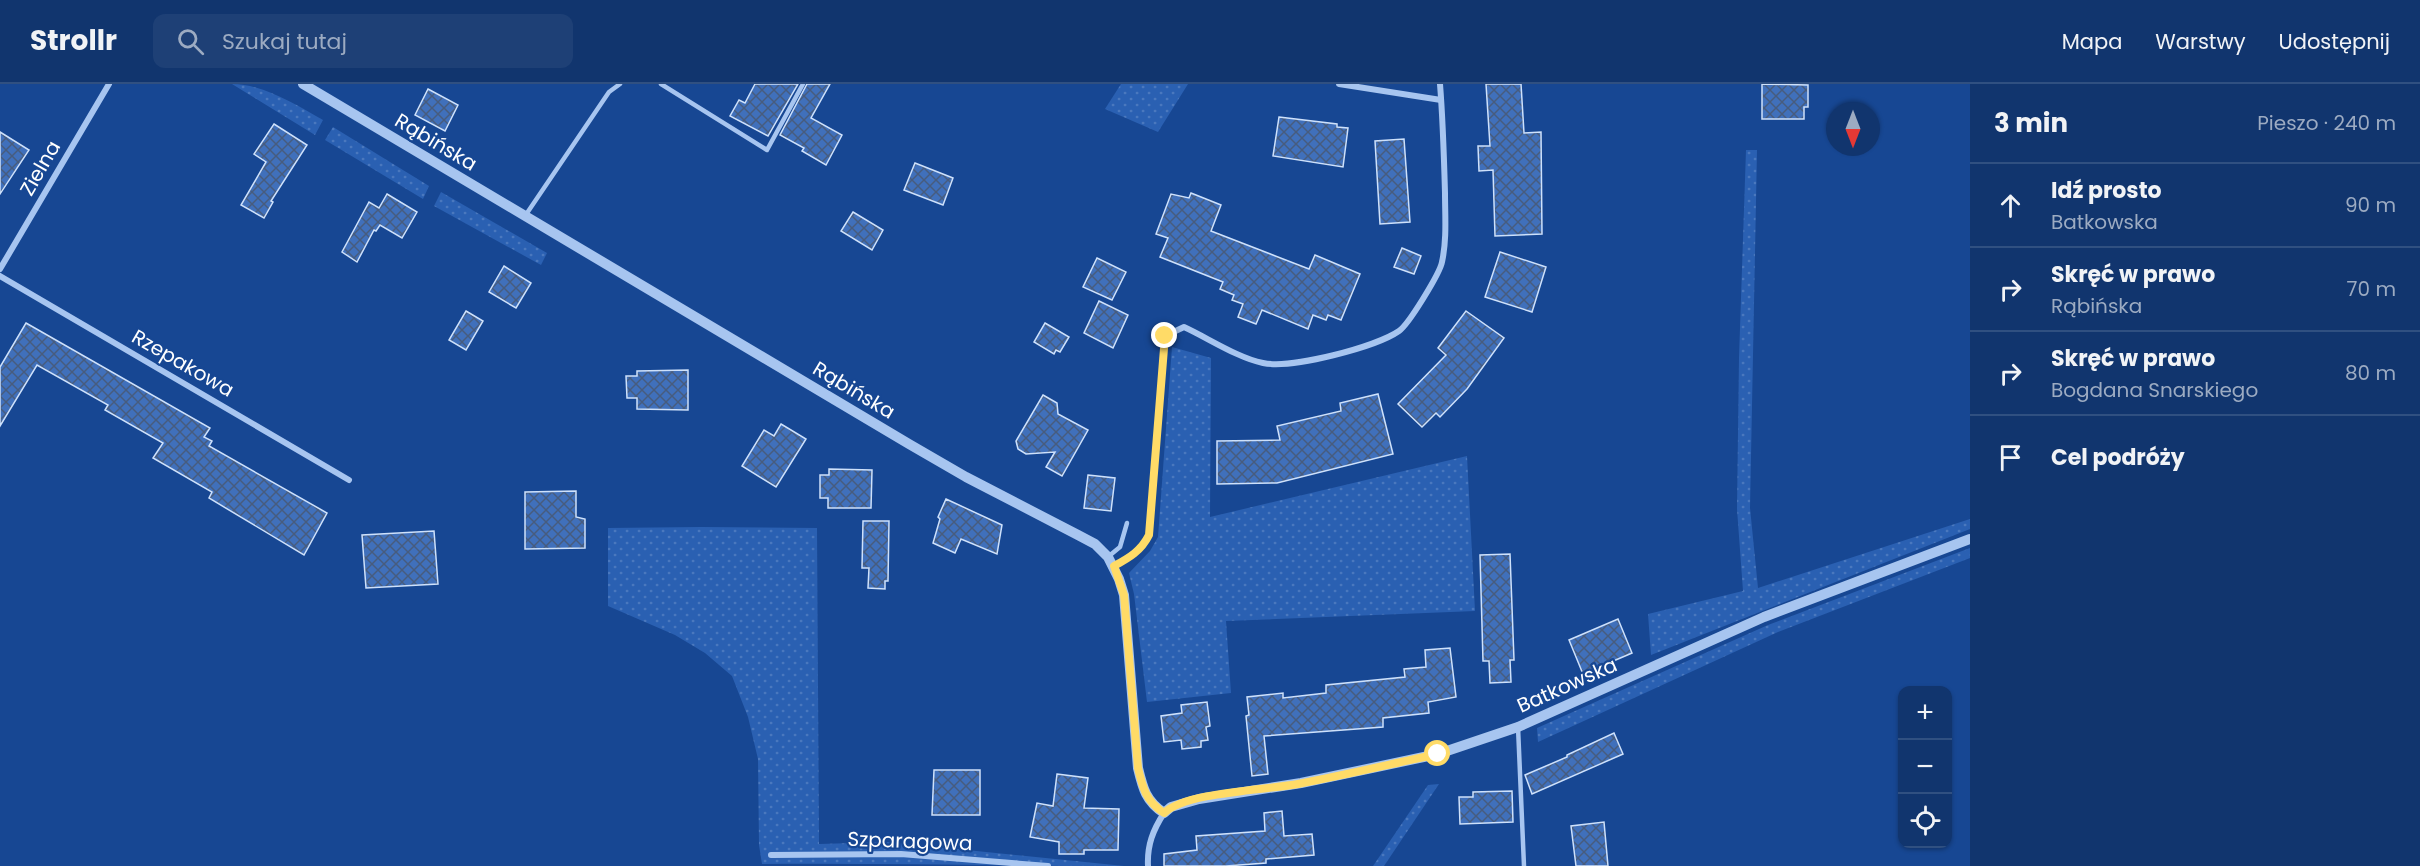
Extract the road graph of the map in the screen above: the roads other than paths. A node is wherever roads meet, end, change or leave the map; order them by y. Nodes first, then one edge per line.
1 (109, 84) edge
2 (303, 84) edge
3 (620, 84) edge
4 (662, 84) edge
5 (803, 84) edge
6 (1339, 84) edge
7 (1440, 84) edge
8 (1441, 100) junction
9 (525, 216) junction
10 (0, 269) edge
11 (0, 276) edge
12 (349, 480) dead end
13 (1127, 523) dead end
14 (1970, 539) edge
15 (1111, 562) junction
16 (1518, 727) junction
17 (1164, 813) junction
18 (771, 855) dead end
19 (1048, 866) edge
20 (1148, 866) edge
21 (1524, 866) edge

1 - 10 street, Zielna
2 - 9 street, Rąbińska
3 - 9 lane
4 - 5 lane
6 - 8 street
7 - 8 street
8 - 15 street
9 - 15 street, Rąbińska
11 - 12 street, Rzepakowa
13 - 15 lane
14 - 16 street, Batkowska
15 - 17 street
16 - 17 street, Batkowska
16 - 21 lane
17 - 20 street
18 - 19 street, Szparagowa

